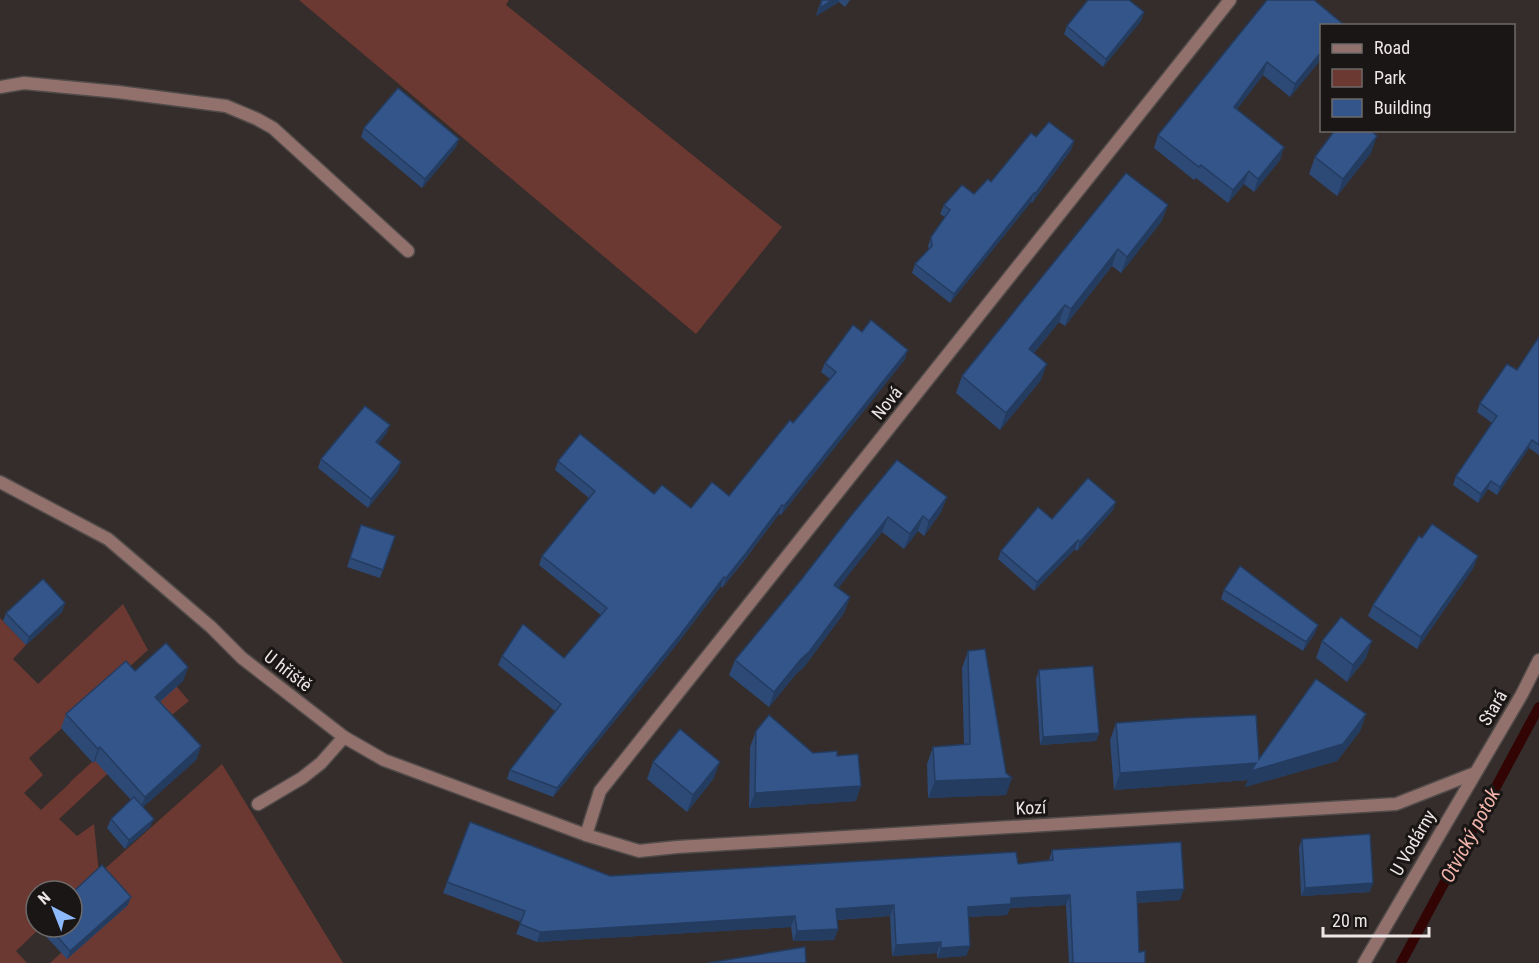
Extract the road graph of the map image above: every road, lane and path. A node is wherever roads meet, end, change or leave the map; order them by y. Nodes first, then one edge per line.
1 (1230, 0) edge
2 (0, 87) edge
3 (408, 250) dead end
4 (0, 482) edge
5 (1539, 660) edge
6 (344, 737) junction
7 (1475, 773) junction
8 (258, 804) dead end
9 (586, 836) junction
10 (1364, 963) edge

1 - 9 street, Nová
2 - 3 street
4 - 6 street, U hřiště
5 - 7 street, Stará
6 - 8 street
6 - 9 street, U hřiště
7 - 9 street, Kozí
7 - 10 street, U Vodárny

